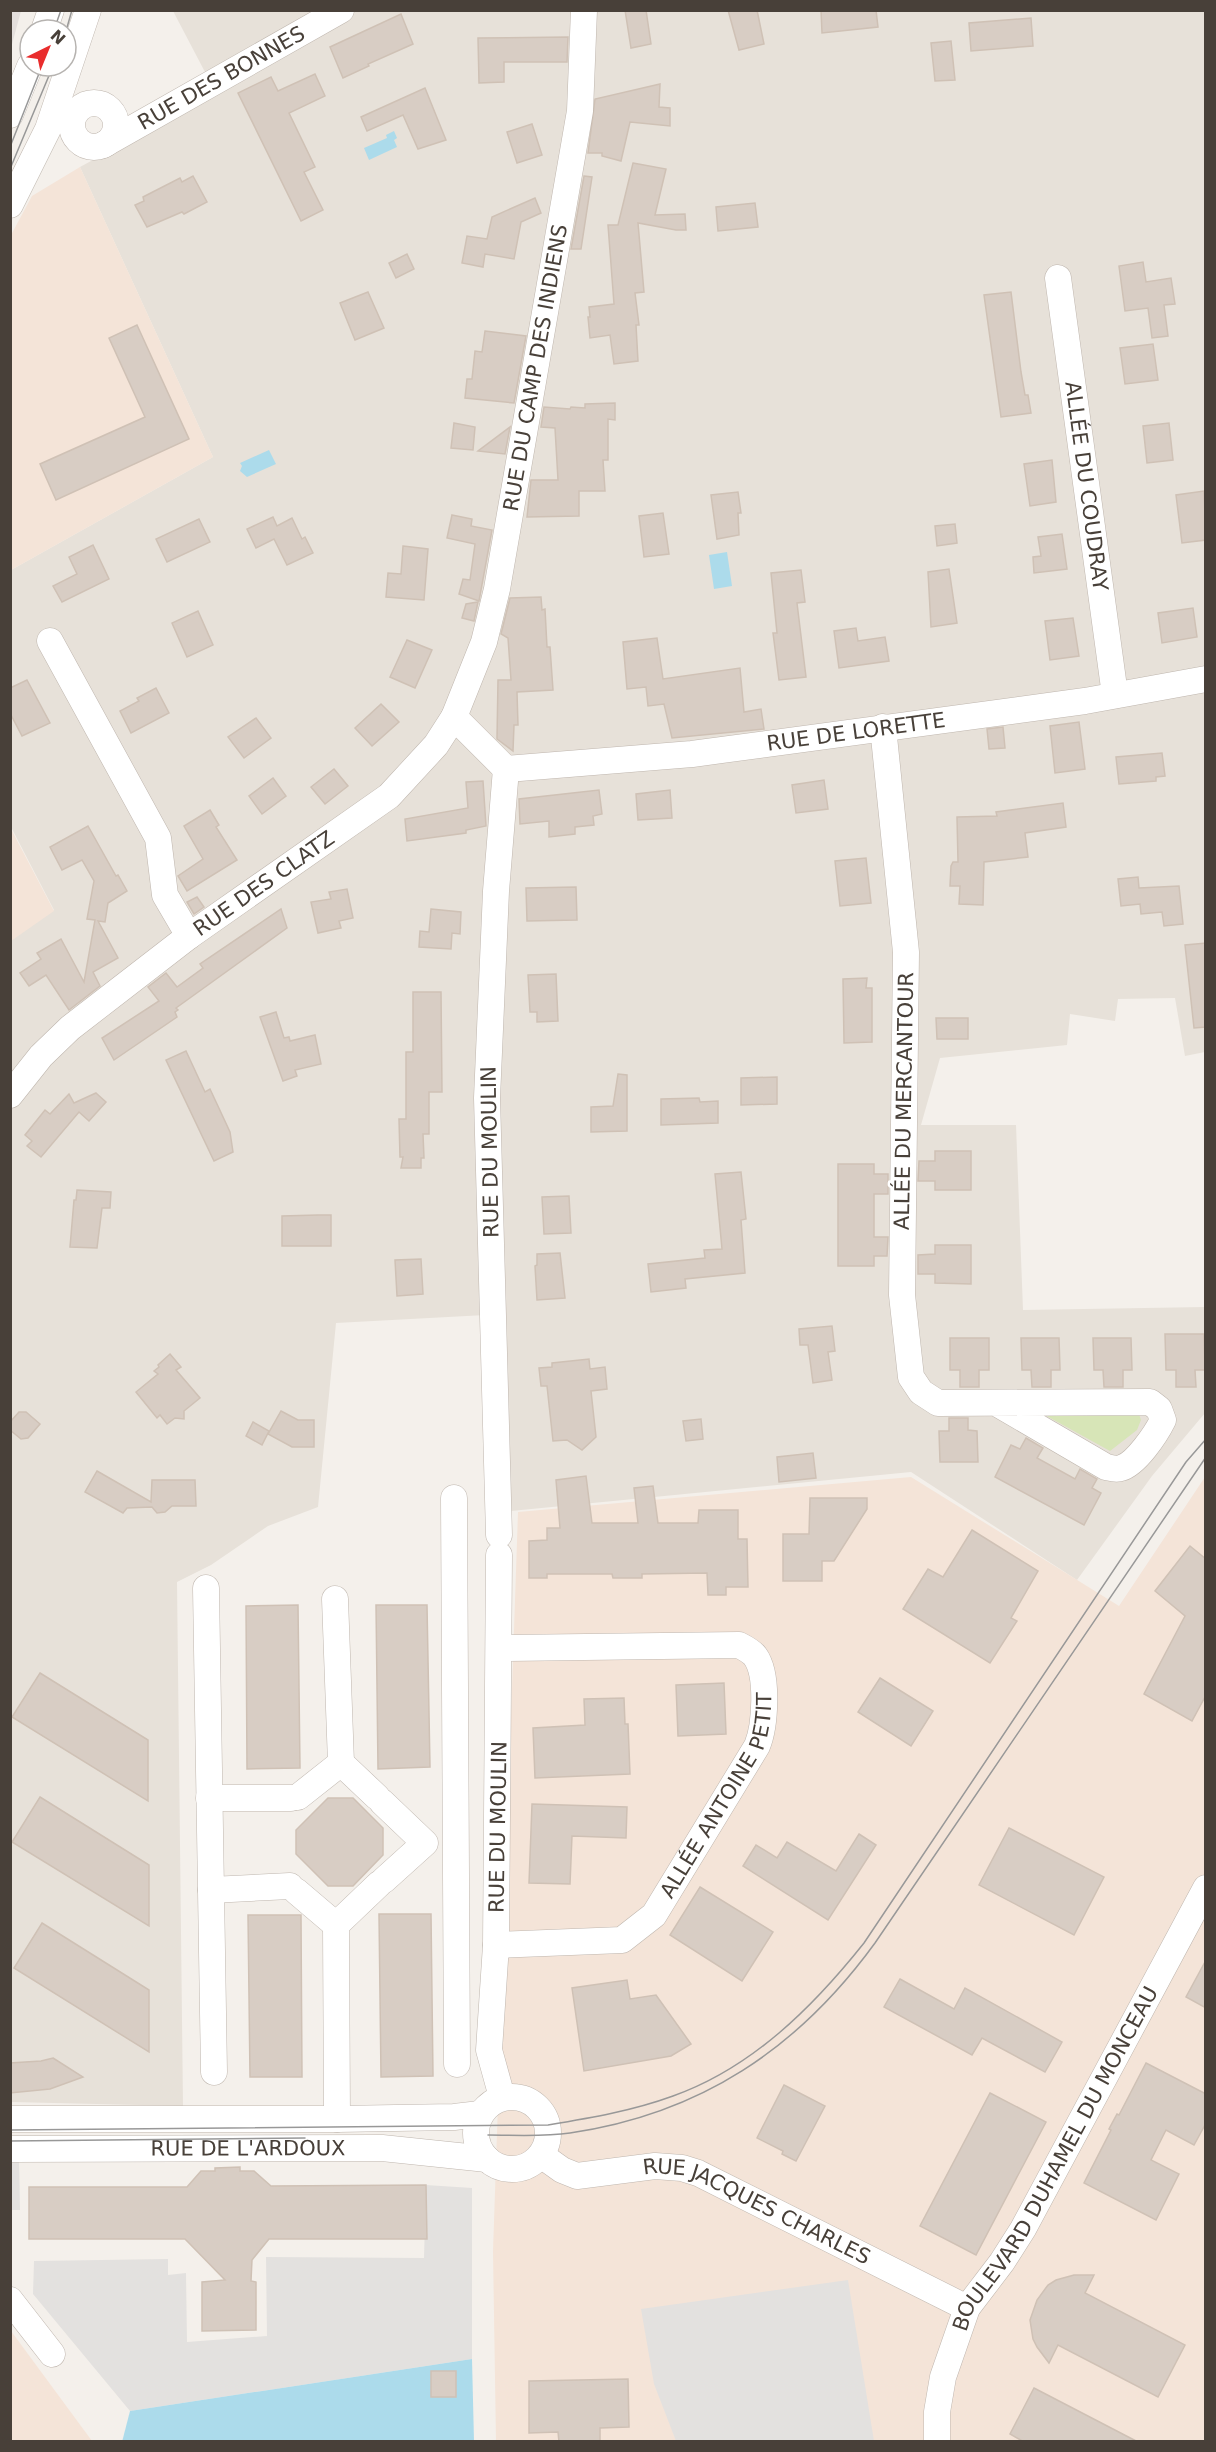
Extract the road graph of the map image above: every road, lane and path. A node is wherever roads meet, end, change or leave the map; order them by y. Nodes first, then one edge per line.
1 (88, 10) edge
2 (341, 10) edge
3 (584, 10) edge
4 (25, 78) edge
5 (10, 115) edge
6 (103, 145) dead end
7 (10, 205) edge
8 (1058, 278) dead end
9 (50, 641) dead end
10 (1206, 679) edge
11 (1115, 695) junction
12 (454, 717) junction
13 (883, 727) junction
14 (506, 769) junction
15 (189, 936) junction
16 (10, 1095) edge
17 (998, 1404) junction
18 (454, 1498) dead end
19 (206, 1588) dead end
20 (335, 1599) dead end
21 (500, 1648) junction
22 (341, 1763) junction
23 (210, 1798) junction
24 (456, 1840) junction
25 (425, 1843) junction
26 (1206, 1888) edge
27 (211, 1890) junction
28 (336, 1925) junction
29 (496, 1945) junction
30 (457, 2064) dead end
31 (214, 2072) dead end
32 (502, 2097) junction
33 (480, 2114) junction
34 (10, 2119) edge
35 (337, 2119) junction
36 (10, 2149) edge
37 (541, 2155) junction
38 (487, 2160) junction
39 (10, 2300) edge
40 (967, 2308) junction
41 (52, 2354) dead end
42 (937, 2442) edge

1 - 7 street
2 - 6 street, RUE DES BONNES
3 - 12 street, RUE DU CAMP DES INDIENS
4 - 5 street
8 - 11 street, ALLÉE DU COUDRAY
9 - 15 street
10 - 11 street, RUE DE LORETTE
11 - 13 street, RUE DE LORETTE
12 - 14 street
12 - 15 street, RUE DES CLATZ
13 - 14 street, RUE DE LORETTE
13 - 17 street, ALLÉE DU MERCANTOUR
14 - 21 street, RUE DU MOULIN
15 - 16 street, RUE DES CLATZ
17 - 17 street, ALLÉE DU MERCANTOUR
18 - 24 street
19 - 23 street
20 - 22 street
21 - 29 street, RUE DU MOULIN
21 - 29 street, ALLÉE ANTOINE PETIT
22 - 23 street
22 - 25 street
23 - 27 street
24 - 25 street
24 - 30 street
25 - 28 street
26 - 40 street, BOULEVARD DUHAMEL DU MONCEAU
27 - 28 street
27 - 31 street
28 - 35 street
29 - 32 street, RUE DU MOULIN
32 - 33 street
32 - 37 street
33 - 35 street, RUE DE L'ARDOUX
33 - 38 street
34 - 35 street, RUE DE L'ARDOUX
36 - 38 street, RUE DE L'ARDOUX
37 - 38 street
37 - 40 street, RUE JACQUES CHARLES
39 - 41 street
40 - 42 street, BOULEVARD DUHAMEL DU MONCEAU

